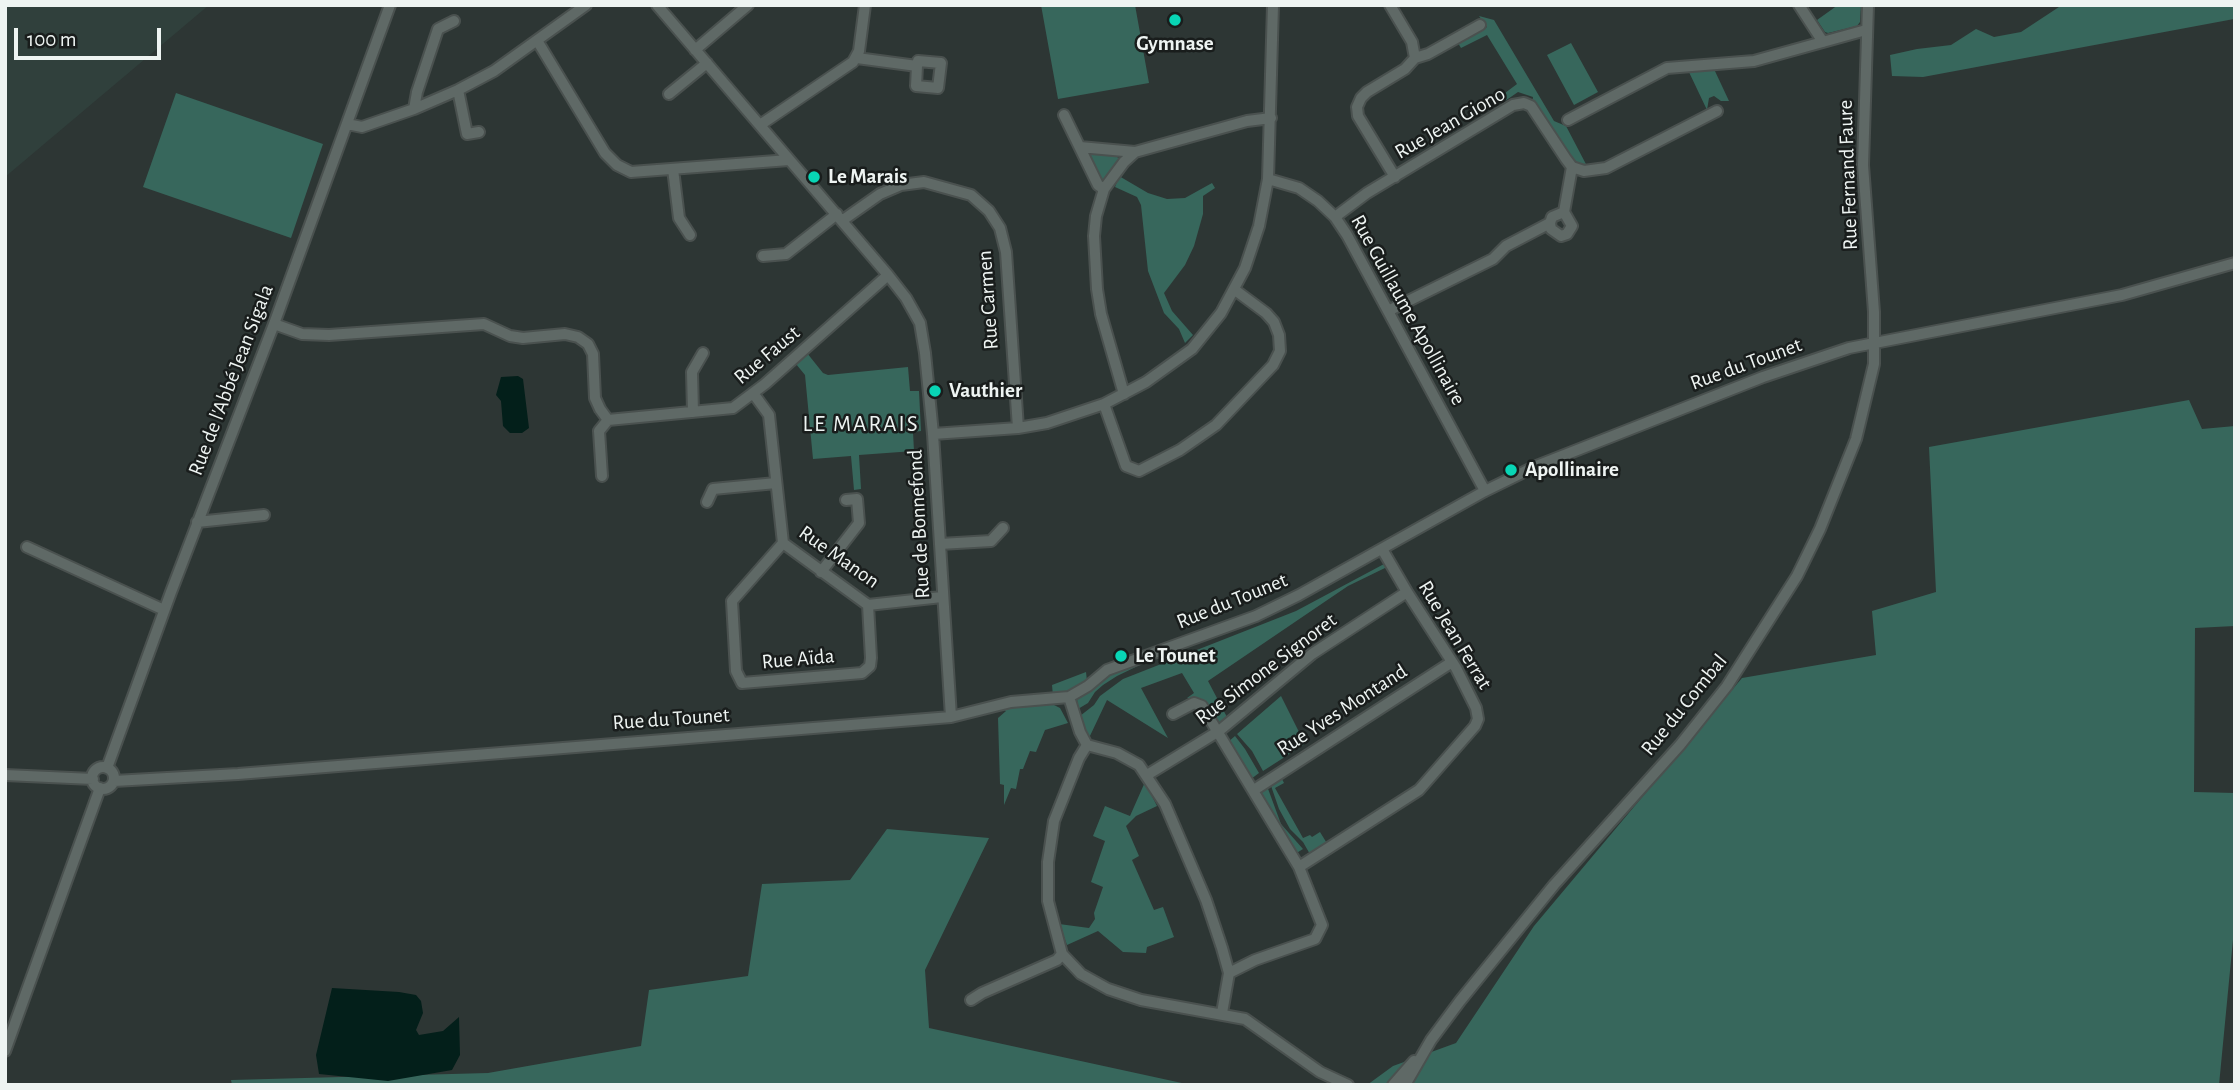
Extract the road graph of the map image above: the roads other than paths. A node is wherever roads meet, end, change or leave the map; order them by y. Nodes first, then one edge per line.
1 (390, 5) edge
2 (586, 5) edge
3 (657, 5) edge
4 (748, 5) edge
5 (865, 5) edge
6 (1273, 5) edge
7 (1390, 5) edge
8 (1799, 5) edge
9 (1868, 5) edge
10 (454, 21) dead end
11 (1480, 25) dead end
12 (1867, 30) junction
13 (1824, 41) junction
14 (538, 42) junction
15 (695, 50) junction
16 (857, 58) junction
17 (1415, 58) junction
18 (707, 63) junction
19 (918, 66) dead end
20 (458, 90) junction
21 (669, 94) dead end
22 (414, 109) junction
23 (1717, 111) dead end
24 (1064, 115) dead end
25 (1271, 118) junction
26 (1568, 120) dead end
27 (347, 124) junction
28 (760, 125) junction
29 (479, 132) dead end
30 (1080, 147) junction
31 (1135, 152) junction
32 (789, 159) junction
33 (1572, 167) junction
34 (673, 169) junction
35 (1395, 177) junction
36 (1268, 178) junction
37 (1104, 189) junction
38 (1564, 212) junction
39 (840, 217) junction
40 (1335, 217) junction
41 (1550, 223) junction
42 (690, 235) dead end
43 (763, 256) dead end
44 (2235, 263) edge
45 (888, 275) junction
46 (1234, 290) junction
47 (1388, 311) junction
48 (274, 324) junction
49 (1874, 342) junction
50 (703, 353) dead end
51 (753, 393) junction
52 (1124, 394) junction
53 (1104, 404) junction
54 (694, 412) junction
55 (608, 420) junction
56 (1018, 428) junction
57 (933, 434) junction
58 (602, 476) dead end
59 (776, 483) junction
60 (1485, 491) junction
61 (846, 500) dead end
62 (707, 502) dead end
63 (264, 515) dead end
64 (197, 522) junction
65 (1003, 528) dead end
66 (783, 543) junction
67 (940, 544) junction
68 (27, 547) dead end
69 (1382, 549) junction
70 (821, 572) junction
71 (1407, 592) junction
72 (942, 597) junction
73 (868, 605) junction
74 (164, 610) junction
75 (1452, 662) junction
76 (1069, 697) junction
77 (1173, 714) dead end
78 (951, 717) junction
79 (1219, 731) junction
80 (1087, 745) junction
81 (107, 768) junction
82 (5, 775) edge
83 (1147, 775) junction
84 (114, 780) junction
85 (96, 784) junction
86 (1254, 790) junction
87 (1299, 867) junction
88 (1062, 954) junction
89 (1229, 974) junction
90 (971, 1000) dead end
91 (1222, 1013) junction
92 (1431, 1040) junction
93 (5, 1051) edge
94 (1348, 1085) edge
95 (1393, 1085) edge
96 (1405, 1085) edge

1 - 27 street, Rue de l'Abbé Jean Sigala
2 - 14 street
3 - 15 street, Rue de Bonnefond
4 - 15 street
5 - 16 street
6 - 25 street
7 - 17 street
8 - 13 street
9 - 12 street, Rue Fernand Faure
10 - 22 street
11 - 17 street
12 - 13 street
12 - 49 street, Rue Fernand Faure
13 - 26 street
14 - 20 street
14 - 34 street
15 - 18 street, Rue de Bonnefond
16 - 19 street
16 - 28 street
17 - 35 street
18 - 21 street
18 - 28 street, Rue de Bonnefond
20 - 22 street
20 - 29 street
22 - 27 street
23 - 33 street
24 - 30 street
25 - 31 street
25 - 36 street
27 - 48 street, Rue de l'Abbé Jean Sigala
28 - 32 street, Rue de Bonnefond
30 - 31 street
30 - 37 street
31 - 37 street
32 - 34 street
32 - 39 street, Rue de Bonnefond
33 - 35 street, Rue Jean Giono
33 - 38 street
34 - 42 street
35 - 40 street, Rue Jean Giono
36 - 40 street, Rue Guillaume Apollinaire
36 - 46 street
37 - 52 street
38 - 41 street
38 - 41 street
39 - 43 street, Rue Carmen
39 - 45 street, Rue de Bonnefond
39 - 56 street, Rue Carmen
40 - 47 street, Rue Guillaume Apollinaire
41 - 47 street
44 - 49 street, Rue du Tounet
45 - 51 street, Rue Faust
45 - 57 street, Rue de Bonnefond
46 - 52 street
46 - 53 street
47 - 60 street, Rue Guillaume Apollinaire
48 - 55 street
48 - 64 street, Rue de l'Abbé Jean Sigala
49 - 60 street, Rue du Tounet
49 - 92 street, Rue du Combal
50 - 54 street
51 - 54 street, Rue Faust
51 - 59 street, Rue Manon
52 - 53 street
53 - 56 street
54 - 55 street, Rue Faust
55 - 58 street
56 - 57 street
57 - 67 street, Rue de Bonnefond
59 - 62 street
59 - 66 street, Rue Manon
60 - 69 street, Rue du Tounet
61 - 70 street
63 - 64 street
64 - 74 street, Rue de l'Abbé Jean Sigala
65 - 67 street
66 - 70 street, Rue Manon
66 - 73 street, Rue Aïda
67 - 72 street, Rue de Bonnefond
68 - 74 street
69 - 71 street, Rue Jean Ferrat
69 - 76 street, Rue du Tounet
70 - 73 street, Rue Manon
71 - 75 street, Rue Jean Ferrat
71 - 79 street, Rue Simone Signoret
72 - 73 street, Rue Manon
72 - 78 street, Rue de Bonnefond
74 - 81 street, Rue de l'Abbé Jean Sigala
75 - 86 street, Rue Yves Montand
75 - 87 street, Rue Jean Ferrat
76 - 78 street, Rue du Tounet
76 - 80 street
77 - 79 street
78 - 84 street, Rue du Tounet
79 - 83 street, Rue Simone Signoret
79 - 86 street
80 - 83 street
80 - 88 street
81 - 84 street
81 - 85 street
82 - 85 street
83 - 89 street
84 - 85 street
85 - 93 street
86 - 87 street
87 - 89 street
88 - 90 street
88 - 91 street
89 - 91 street
91 - 94 street
92 - 95 street, Rue du Combal
92 - 96 street, Rue du Combal

